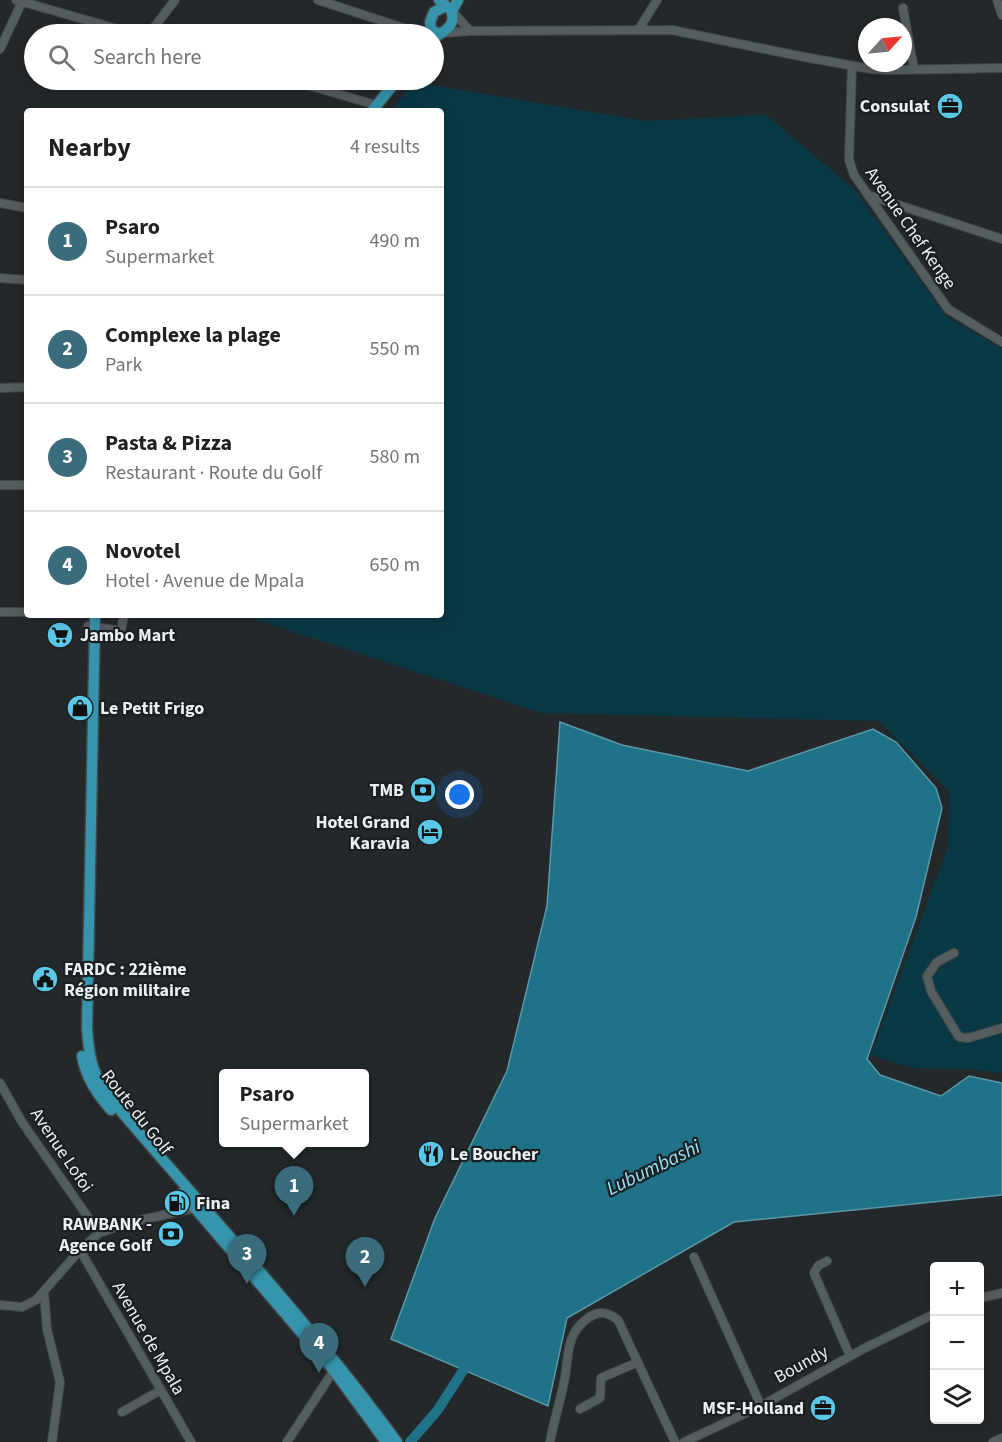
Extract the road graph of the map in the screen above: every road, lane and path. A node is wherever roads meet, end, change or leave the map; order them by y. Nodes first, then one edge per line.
1 (175, 0) edge
2 (318, 0) edge
3 (433, 0) edge
4 (458, 0) edge
5 (657, 0) edge
6 (997, 0) edge
7 (19, 1) edge
8 (448, 6) edge
9 (903, 8) dead end
10 (1002, 15) edge
11 (431, 20) junction
12 (100, 24) edge
13 (157, 24) edge
14 (392, 24) edge
15 (429, 24) edge
16 (431, 24) edge
17 (639, 29) junction
18 (444, 30) edge
19 (470, 31) junction
20 (444, 34) edge
21 (0, 50) edge
22 (852, 66) junction
23 (1002, 68) edge
24 (914, 70) junction
25 (320, 90) edge
26 (382, 90) edge
27 (387, 90) edge
28 (371, 107) edge
29 (868, 195) junction
30 (0, 203) edge
31 (24, 207) edge
32 (1002, 239) edge
33 (0, 278) edge
34 (24, 280) edge
35 (1002, 342) edge
36 (24, 387) edge
37 (0, 388) edge
38 (0, 485) edge
39 (24, 485) edge
40 (0, 612) edge
41 (24, 612) edge
42 (123, 618) edge
43 (92, 620) edge
44 (954, 953) dead end
45 (1002, 1028) edge
46 (0, 1083) edge
47 (197, 1204) junction
48 (99, 1233) junction
49 (80, 1250) junction
50 (694, 1257) dead end
51 (827, 1261) dead end
52 (44, 1293) junction
53 (1002, 1293) edge
54 (984, 1297) edge
55 (0, 1305) edge
56 (930, 1316) edge
57 (850, 1356) junction
58 (638, 1362) junction
59 (336, 1368) junction
60 (161, 1390) junction
61 (761, 1406) junction
62 (580, 1408) dead end
63 (122, 1412) dead end
64 (1002, 1438) edge
65 (52, 1442) edge
66 (191, 1442) edge
67 (287, 1442) edge
68 (386, 1442) edge
69 (397, 1442) edge
70 (550, 1442) edge
71 (675, 1442) edge
72 (684, 1442) edge
73 (993, 1442) edge

1 - 13 street
2 - 14 street
3 - 11 main road
4 - 8 main road
5 - 17 street
6 - 10 street
7 - 12 street
7 - 21 street
8 - 11 main road
8 - 18 main road
8 - 19 street
9 - 24 street
11 - 15 main road
11 - 16 main road
17 - 19 street
17 - 22 street
19 - 20 street
22 - 24 street
22 - 29 street, Avenue Chef Kenge
23 - 24 street
25 - 28 street
26 - 28 main road
27 - 28 main road
29 - 32 street
29 - 35 street, Avenue Chef Kenge
30 - 31 street
33 - 34 street
36 - 37 street
38 - 39 street
40 - 41 street
42 - 43 street
43 - 47 main road, Route du Golf
44 - 45 street
46 - 48 street, Avenue Lofoi
47 - 48 street
47 - 59 main road, Route du Golf
48 - 49 street
49 - 52 street
49 - 60 street, Avenue de Mpala
50 - 61 street
51 - 57 street
52 - 55 street
52 - 65 street
53 - 54 street
56 - 57 street, Boundy
57 - 61 street, Boundy
58 - 62 street
58 - 70 street
58 - 71 street
59 - 67 street
59 - 68 main road, Route du Golf
59 - 69 main road
60 - 63 street
60 - 66 street, Avenue de Mpala
61 - 72 street, Boundy
64 - 73 street

